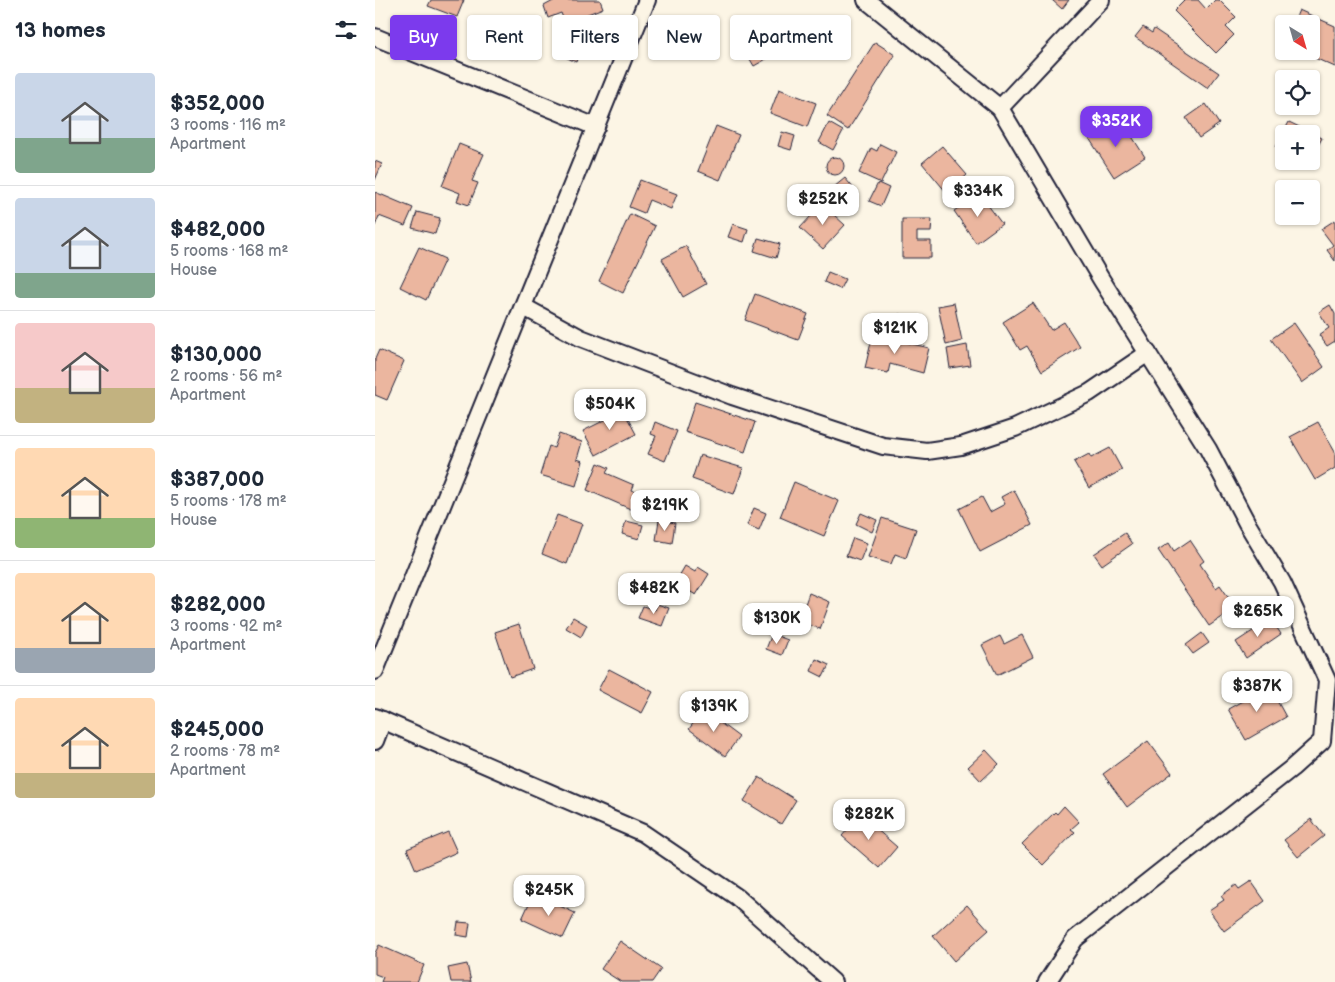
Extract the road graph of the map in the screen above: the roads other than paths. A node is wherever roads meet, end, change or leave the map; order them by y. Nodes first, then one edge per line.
1 (647, 0) edge
2 (866, 0) edge
3 (1101, 0) edge
4 (375, 37) edge
5 (1000, 108) junction
6 (596, 127) junction
7 (524, 307) junction
8 (1147, 353) junction
9 (375, 671) edge
10 (379, 719) edge
11 (375, 741) edge
12 (833, 982) edge
13 (1047, 982) edge

1 - 6 street
2 - 5 street
3 - 5 street
4 - 6 street
5 - 8 street
6 - 7 street
7 - 8 street
7 - 9 street
8 - 13 street
10 - 11 street
10 - 12 street

